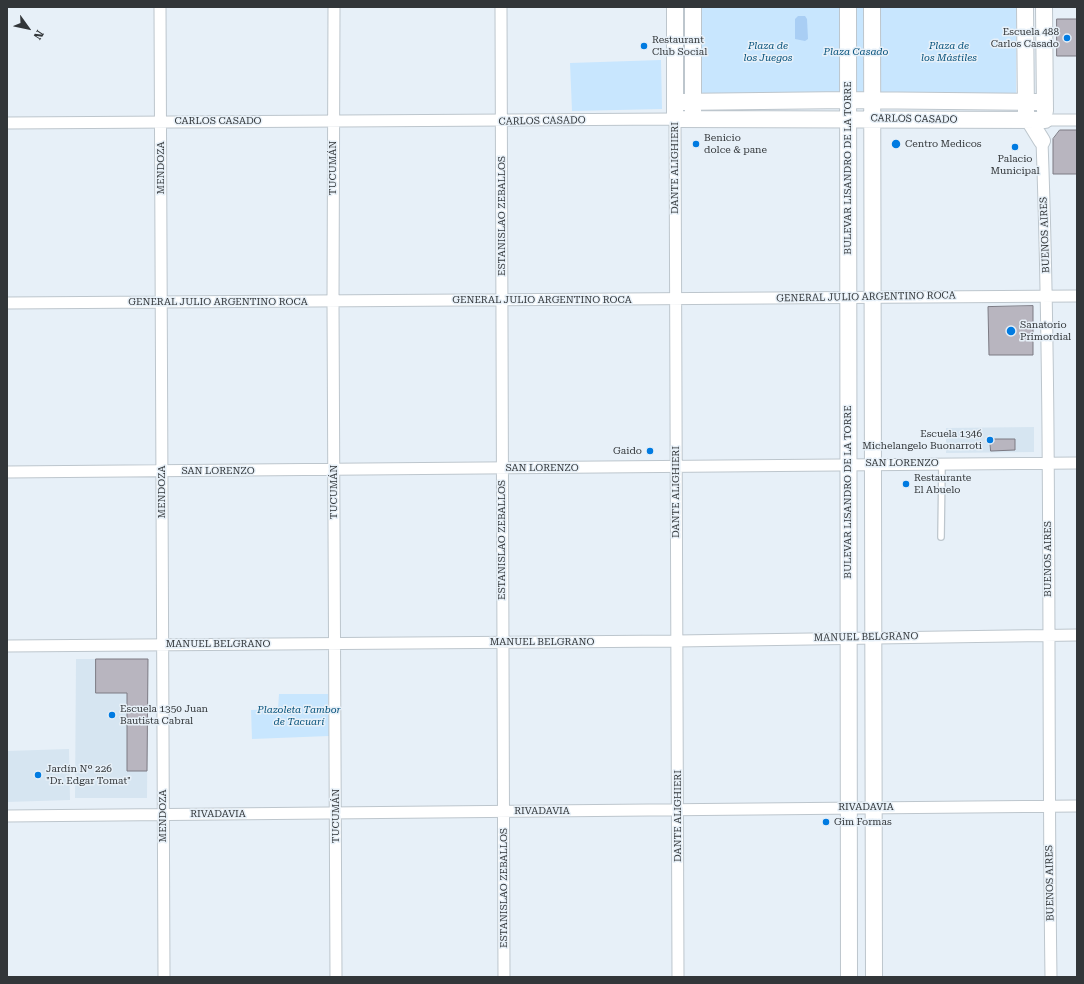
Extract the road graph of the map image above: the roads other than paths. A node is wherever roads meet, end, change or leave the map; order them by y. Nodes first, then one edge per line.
1 (160, 7) edge
2 (334, 7) edge
3 (501, 7) edge
4 (675, 7) edge
5 (693, 7) edge
6 (848, 7) edge
7 (872, 7) edge
8 (1025, 7) edge
9 (1044, 7) edge
10 (848, 100) junction
11 (694, 101) junction
12 (872, 101) junction
13 (1026, 101) junction
14 (675, 102) junction
15 (1045, 102) junction
16 (675, 119) junction
17 (693, 119) junction
18 (848, 119) junction
19 (872, 119) junction
20 (1028, 120) junction
21 (1045, 120) junction
22 (1077, 120) edge
23 (161, 121) junction
24 (333, 122) junction
25 (502, 122) junction
26 (7, 123) edge
27 (1042, 141) junction
28 (1048, 296) junction
29 (1077, 296) edge
30 (848, 297) junction
31 (873, 297) junction
32 (501, 300) junction
33 (675, 300) junction
34 (161, 302) junction
35 (333, 302) junction
36 (7, 303) edge
37 (873, 463) junction
38 (942, 463) junction
39 (1077, 463) edge
40 (848, 464) junction
41 (1048, 464) junction
42 (676, 467) junction
43 (502, 468) junction
44 (333, 470) junction
45 (162, 471) junction
46 (7, 472) edge
47 (941, 537) dead end
48 (1049, 634) junction
49 (1077, 634) edge
50 (874, 637) junction
51 (849, 638) junction
52 (677, 641) junction
53 (503, 642) junction
54 (335, 643) junction
55 (162, 645) junction
56 (7, 646) edge
57 (874, 806) junction
58 (1049, 806) junction
59 (1077, 806) edge
60 (849, 807) junction
61 (678, 810) junction
62 (504, 811) junction
63 (336, 813) junction
64 (163, 814) junction
65 (7, 816) edge
66 (164, 977) edge
67 (336, 977) edge
68 (504, 977) edge
69 (678, 977) edge
70 (849, 977) edge
71 (874, 977) edge
72 (1052, 977) edge

1 - 23 street, MENDOZA
2 - 24 street, TUCUMÁN
3 - 25 street, ESTANISLAO ZEBALLOS
4 - 14 main road, DANTE ALIGHIERI
5 - 11 main road, DANTE ALIGHIERI
6 - 10 main road, BULEVAR LISANDRO DE LA TORRE
7 - 12 main road
8 - 13 main road
9 - 15 main road, BUENOS AIRES
10 - 11 main road, CARLOS CASADO
10 - 12 main road, CARLOS CASADO
10 - 18 main road, BULEVAR LISANDRO DE LA TORRE
11 - 14 main road, CARLOS CASADO
11 - 17 main road, DANTE ALIGHIERI
12 - 13 main road, CARLOS CASADO
12 - 19 main road
13 - 15 main road, CARLOS CASADO
13 - 20 main road
14 - 16 main road, DANTE ALIGHIERI
15 - 21 main road, BUENOS AIRES
16 - 17 main road, CARLOS CASADO
16 - 25 street, CARLOS CASADO
16 - 33 street, DANTE ALIGHIERI
17 - 18 main road, CARLOS CASADO
18 - 19 main road, CARLOS CASADO
18 - 30 main road, BULEVAR LISANDRO DE LA TORRE
19 - 20 main road, CARLOS CASADO
19 - 31 main road
20 - 21 main road, CARLOS CASADO
20 - 27 main road
21 - 22 street, CARLOS CASADO
21 - 27 main road, BUENOS AIRES
23 - 24 street, CARLOS CASADO
23 - 26 street, CARLOS CASADO
23 - 34 street, MENDOZA
24 - 25 street, CARLOS CASADO
24 - 35 street, TUCUMÁN
25 - 32 street, ESTANISLAO ZEBALLOS
27 - 28 street, BUENOS AIRES
28 - 29 street, GENERAL JULIO ARGENTINO ROCA
28 - 31 street, GENERAL JULIO ARGENTINO ROCA
28 - 41 street, BUENOS AIRES
30 - 31 street, GENERAL JULIO ARGENTINO ROCA
30 - 33 street, GENERAL JULIO ARGENTINO ROCA
30 - 40 main road, BULEVAR LISANDRO DE LA TORRE
31 - 37 main road
32 - 33 street, GENERAL JULIO ARGENTINO ROCA
32 - 35 street, GENERAL JULIO ARGENTINO ROCA
32 - 43 street, ESTANISLAO ZEBALLOS
33 - 42 street, DANTE ALIGHIERI
34 - 35 street, GENERAL JULIO ARGENTINO ROCA
34 - 36 street, GENERAL JULIO ARGENTINO ROCA
34 - 45 street, MENDOZA
35 - 44 street, TUCUMÁN
37 - 38 street, SAN LORENZO
37 - 40 street, SAN LORENZO
37 - 50 main road
38 - 41 street, SAN LORENZO
38 - 47 lane
39 - 41 street, SAN LORENZO
40 - 42 street, SAN LORENZO
40 - 51 main road, BULEVAR LISANDRO DE LA TORRE
41 - 48 street, BUENOS AIRES
42 - 43 street, SAN LORENZO
42 - 52 street, DANTE ALIGHIERI
43 - 44 street, SAN LORENZO
43 - 53 street, ESTANISLAO ZEBALLOS
44 - 45 street, SAN LORENZO
44 - 54 street, TUCUMÁN
45 - 46 street, SAN LORENZO
45 - 55 street, MENDOZA
48 - 49 street, MANUEL BELGRANO
48 - 50 street, MANUEL BELGRANO
48 - 58 street, BUENOS AIRES
50 - 51 street, MANUEL BELGRANO
50 - 57 main road
51 - 52 street, MANUEL BELGRANO
51 - 60 main road, BULEVAR LISANDRO DE LA TORRE
52 - 53 street, MANUEL BELGRANO
52 - 61 street, DANTE ALIGHIERI
53 - 54 street, MANUEL BELGRANO
53 - 62 street, ESTANISLAO ZEBALLOS
54 - 55 street, MANUEL BELGRANO
54 - 63 street, TUCUMÁN
55 - 56 street, MANUEL BELGRANO
55 - 64 street, MENDOZA
57 - 58 street, RIVADAVIA
57 - 60 street, RIVADAVIA
57 - 71 main road
58 - 59 street, RIVADAVIA
58 - 72 street, BUENOS AIRES
60 - 61 street, RIVADAVIA
60 - 70 main road, BULEVAR LISANDRO DE LA TORRE
61 - 62 street, RIVADAVIA
61 - 69 street, DANTE ALIGHIERI
62 - 63 street, RIVADAVIA
62 - 68 street, ESTANISLAO ZEBALLOS
63 - 64 street, RIVADAVIA
63 - 67 street, TUCUMÁN
64 - 65 street, RIVADAVIA
64 - 66 street, MENDOZA

